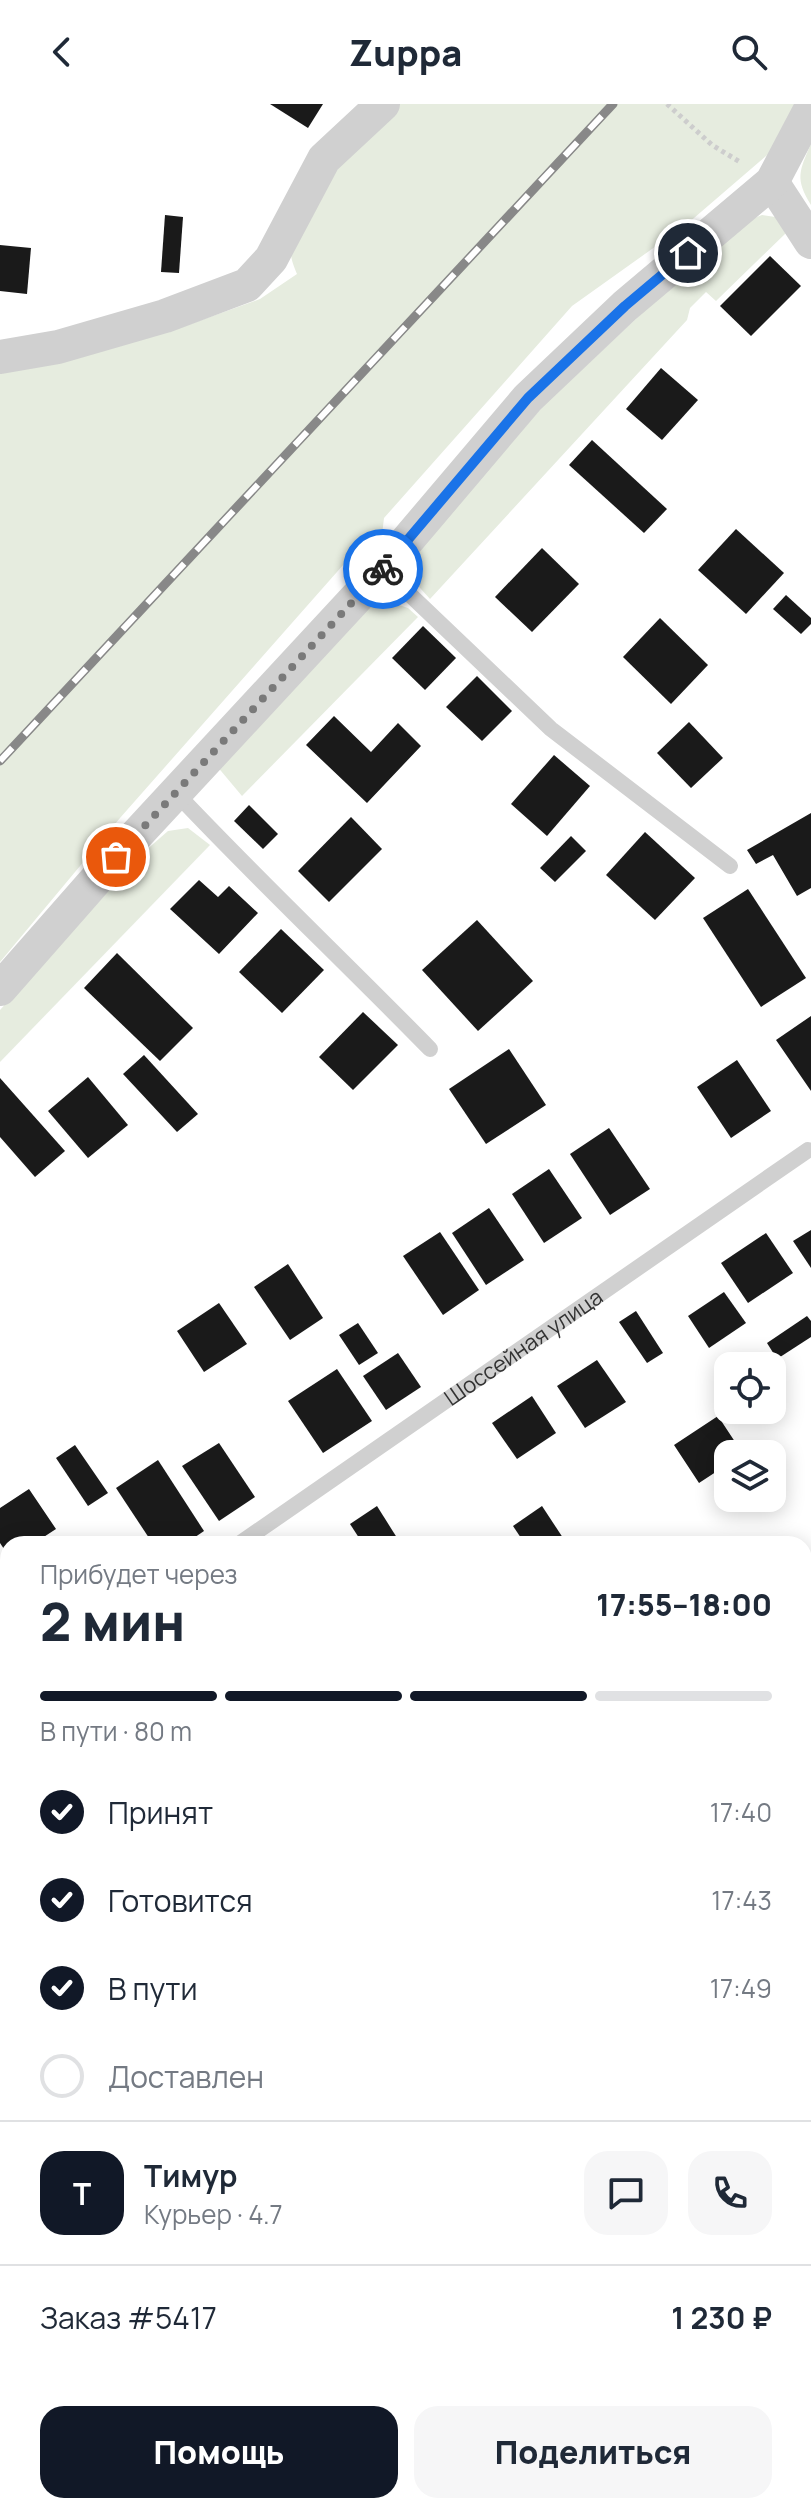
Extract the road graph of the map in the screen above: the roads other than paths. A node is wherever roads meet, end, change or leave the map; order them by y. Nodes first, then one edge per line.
1 (383, 104) edge
2 (811, 108) edge
3 (772, 182) junction
4 (811, 242) edge
5 (0, 357) edge
6 (383, 569) junction
7 (177, 794) junction
8 (730, 866) dead end
9 (0, 989) edge
10 (430, 1049) dead end
11 (808, 1150) dead end
12 (251, 1536) edge

1 - 5 street
2 - 3 street
3 - 4 street
3 - 6 street
6 - 7 street
6 - 8 lane
7 - 9 street
7 - 10 lane
11 - 12 lane, Шоссейная улица

